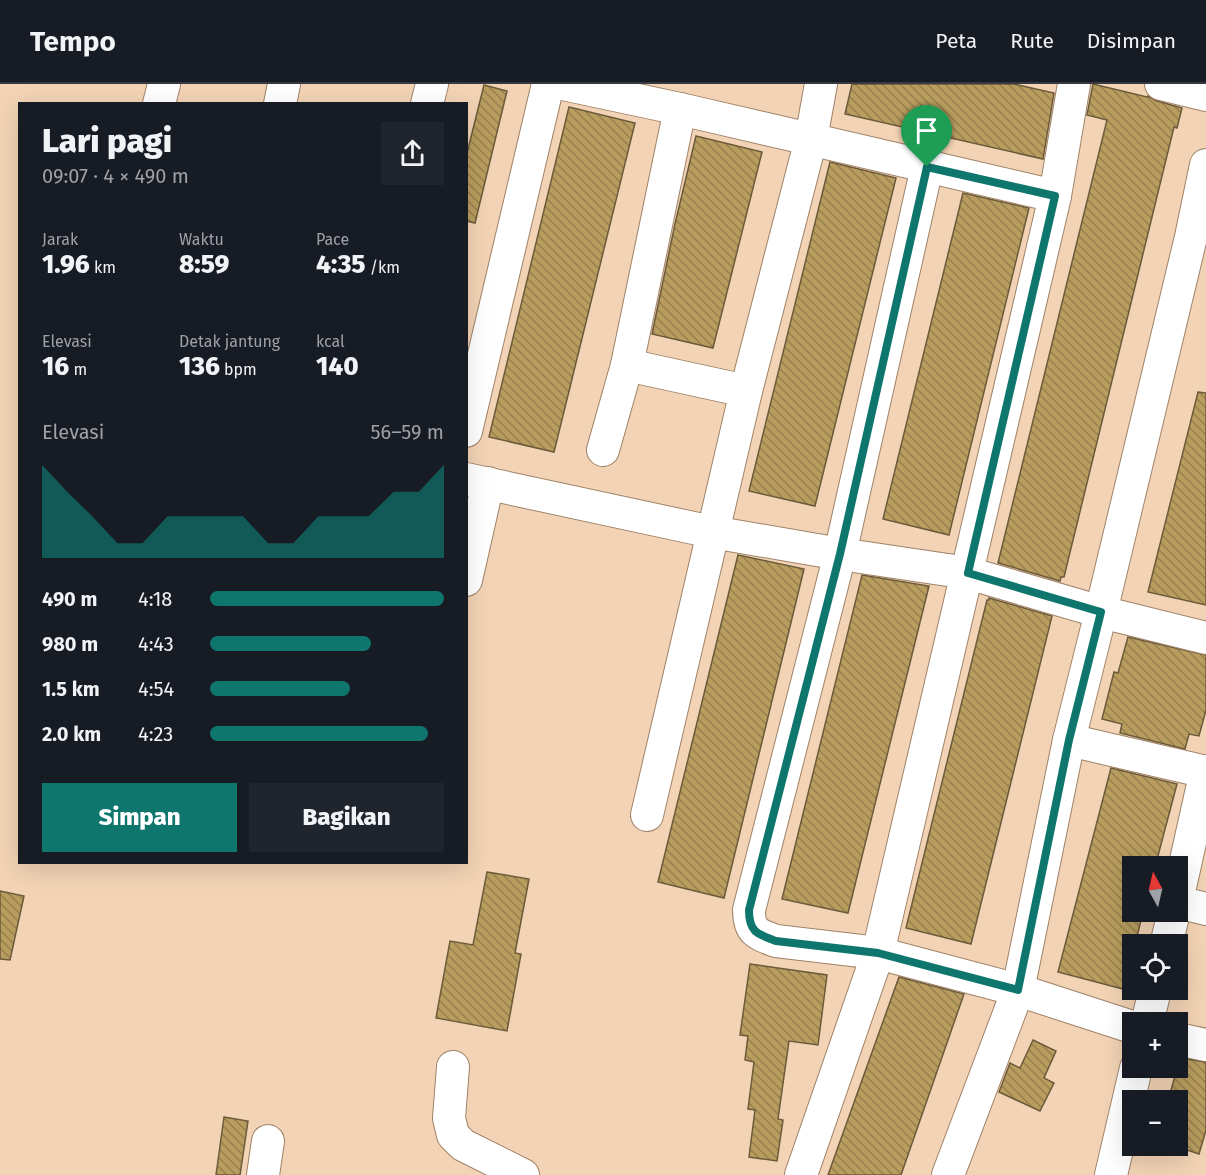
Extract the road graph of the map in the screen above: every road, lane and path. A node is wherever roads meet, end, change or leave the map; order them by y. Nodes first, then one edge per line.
1 (164, 84) edge
2 (284, 84) edge
3 (432, 84) edge
4 (548, 84) edge
5 (563, 84) edge
6 (821, 84) edge
7 (1074, 84) edge
8 (1161, 84) edge
9 (1206, 95) edge
10 (160, 102) edge
11 (280, 102) edge
12 (428, 102) edge
13 (680, 109) junction
14 (812, 140) junction
15 (1206, 165) edge
16 (927, 167) junction
17 (1055, 196) junction
18 (1198, 239) edge
19 (627, 365) junction
20 (746, 391) junction
21 (468, 423) edge
22 (603, 450) dead end
23 (477, 481) edge
24 (712, 531) junction
25 (840, 554) junction
26 (468, 562) edge
27 (968, 573) junction
28 (1101, 612) junction
29 (1206, 638) edge
30 (1069, 740) junction
31 (1206, 772) edge
32 (647, 815) dead end
33 (1187, 856) edge
34 (1188, 904) edge
35 (1206, 909) edge
36 (878, 953) junction
37 (1018, 990) junction
38 (1122, 1024) edge
39 (1188, 1041) edge
40 (1206, 1045) edge
41 (453, 1067) dead end
42 (1134, 1078) edge
43 (268, 1141) dead end
44 (263, 1175) edge
45 (523, 1175) edge
46 (801, 1175) edge
47 (948, 1175) edge
48 (1111, 1175) edge

1 - 10 street
2 - 11 street
3 - 12 street
4 - 21 street
5 - 13 street
6 - 14 street
7 - 17 street
8 - 9 street
13 - 14 street
13 - 19 street
14 - 16 street
14 - 20 street
15 - 18 street
16 - 17 street
16 - 25 street
17 - 27 street
18 - 28 street
19 - 20 street
19 - 22 street
20 - 24 street
23 - 24 street
23 - 26 street
24 - 25 street
24 - 32 street
25 - 27 street
25 - 36 street
27 - 28 street
27 - 36 street
28 - 29 street
28 - 30 street
30 - 31 street
30 - 37 street
31 - 33 street
34 - 35 street
36 - 37 street
36 - 46 street
37 - 38 street
37 - 47 street
39 - 40 street
41 - 45 street
42 - 48 street
43 - 44 street

